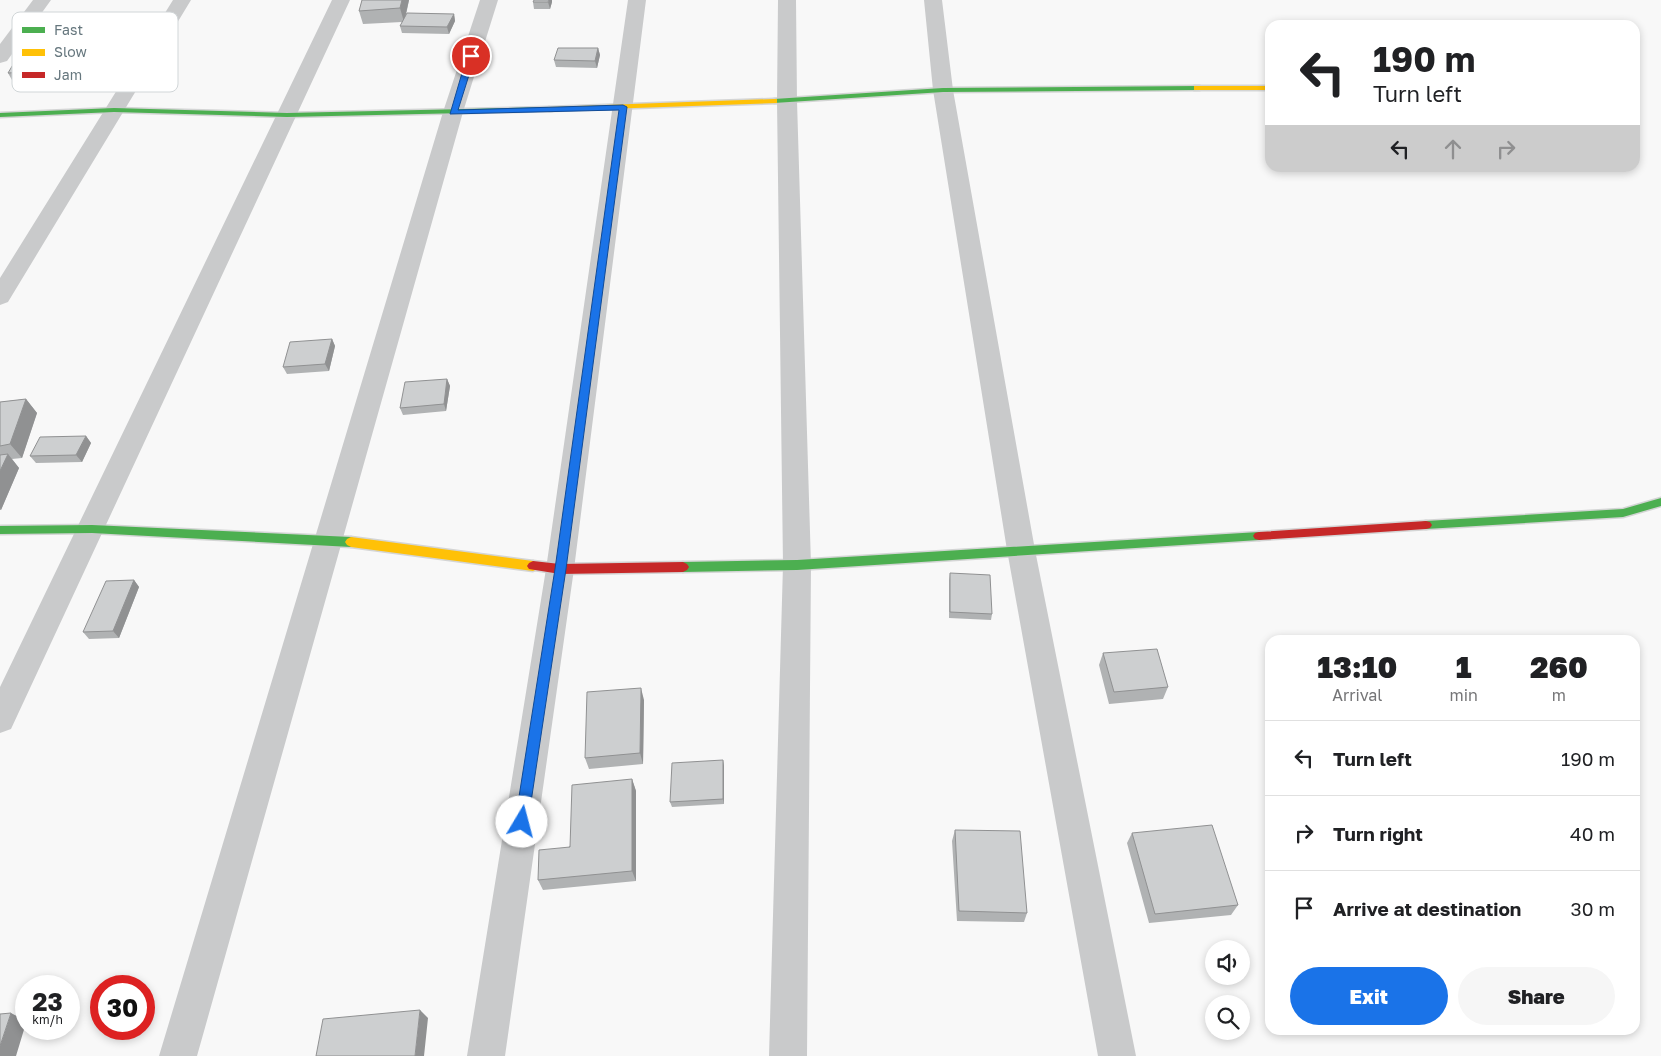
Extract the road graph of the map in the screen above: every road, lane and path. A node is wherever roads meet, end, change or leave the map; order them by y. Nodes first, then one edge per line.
1 (42, 0) edge
2 (182, 0) edge
3 (341, 0) edge
4 (489, 0) edge
5 (637, 0) edge
6 (786, 0) edge
7 (933, 0) edge
8 (33, 12) edge
9 (175, 12) edge
10 (12, 41) edge
11 (0, 57) edge
12 (1265, 88) edge
13 (943, 90) junction
14 (125, 92) edge
15 (786, 101) junction
16 (623, 107) junction
17 (114, 110) junction
18 (453, 112) junction
19 (287, 115) junction
20 (0, 116) edge
21 (0, 297) edge
22 (1661, 502) edge
23 (92, 529) junction
24 (0, 530) edge
25 (330, 539) junction
26 (1021, 550) junction
27 (797, 565) junction
28 (560, 569) junction
29 (0, 718) edge
30 (178, 1056) edge
31 (486, 1056) edge
32 (788, 1056) edge
33 (1117, 1056) edge

1 - 8 street
2 - 9 street
3 - 19 street
4 - 18 street
5 - 16 street
6 - 15 street
7 - 13 street
10 - 11 street
12 - 13 street
13 - 15 street
13 - 26 street
14 - 17 street
15 - 16 street
15 - 27 street
16 - 18 street
16 - 28 street
17 - 19 street
17 - 20 street
17 - 21 street
18 - 19 street
18 - 25 street
19 - 23 street
22 - 26 street
23 - 24 street
23 - 25 street
23 - 29 street
25 - 28 street
25 - 30 street
26 - 27 street
26 - 33 street
27 - 28 street
27 - 32 street
28 - 31 street

